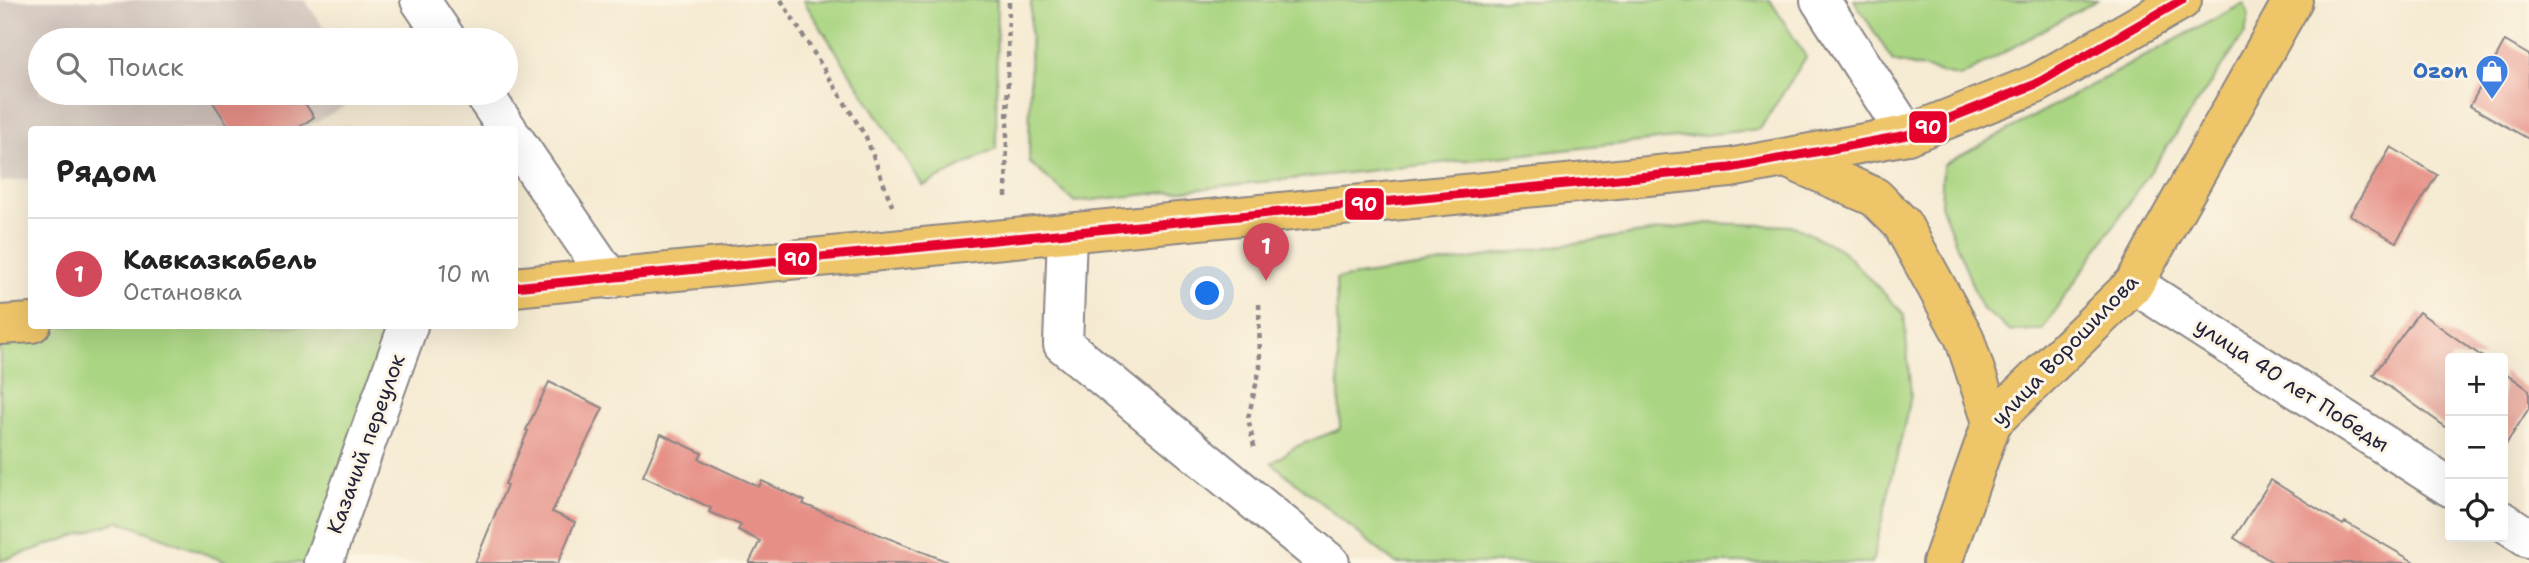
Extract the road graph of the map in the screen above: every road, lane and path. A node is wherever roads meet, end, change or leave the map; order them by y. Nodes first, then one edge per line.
1 (420, 0) edge
2 (781, 0) edge
3 (1009, 0) edge
4 (1820, 0) edge
5 (2182, 0) edge
6 (2293, 0) edge
7 (439, 28) edge
8 (491, 105) edge
9 (505, 126) edge
10 (1907, 135) junction
11 (518, 145) edge
12 (1786, 158) junction
13 (1067, 234) junction
14 (1005, 240) junction
15 (909, 249) junction
16 (610, 279) junction
17 (2134, 284) junction
18 (518, 287) edge
19 (1259, 300) dead end
20 (28, 323) edge
21 (0, 325) edge
22 (407, 329) edge
23 (1992, 422) junction
24 (1256, 457) dead end
25 (2445, 484) edge
26 (2508, 524) edge
27 (2529, 538) edge
28 (323, 563) edge
29 (1330, 563) edge
30 (1942, 563) edge

1 - 7 street
2 - 15 path
3 - 14 path
4 - 10 street
5 - 10 main road
6 - 17 main road, улица Ворошилова
8 - 9 street
10 - 12 main road
11 - 16 street
12 - 13 main road
12 - 23 main road
13 - 14 main road
13 - 29 street
14 - 15 main road
15 - 16 main road
16 - 18 main road
17 - 23 main road, улица Ворошилова
17 - 25 street, улица 40 лет Победы
19 - 24 path
20 - 21 main road
22 - 28 street, Казачий переулок
23 - 30 main road, улица Ворошилова
26 - 27 street

